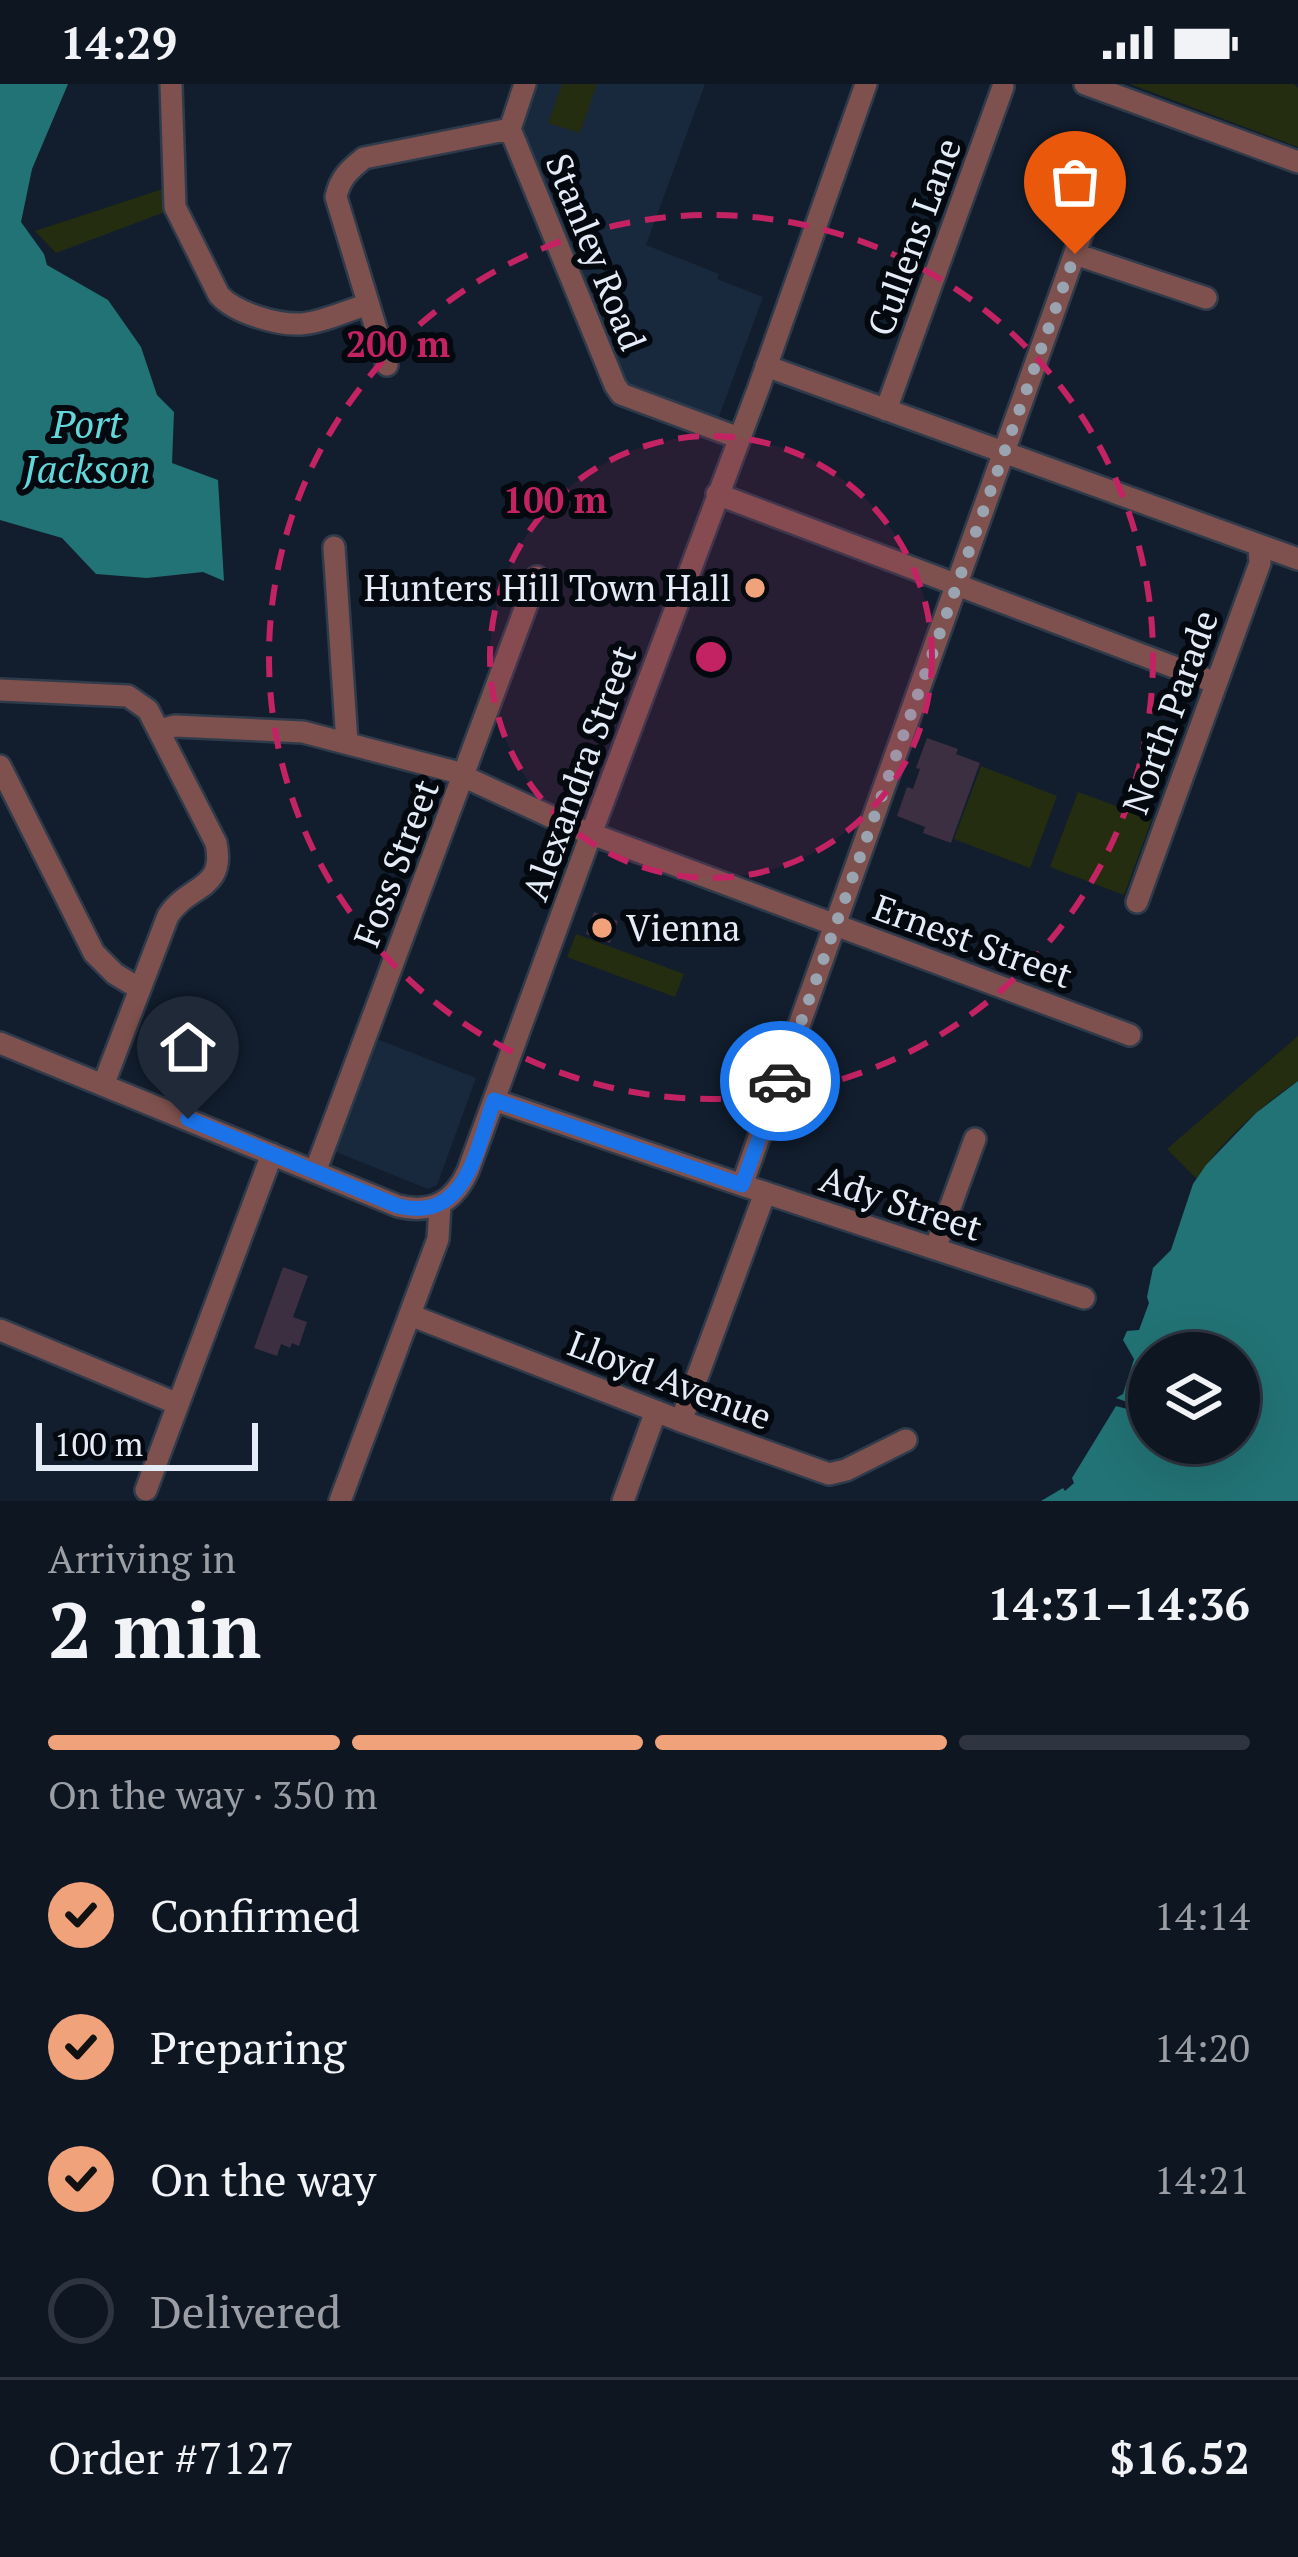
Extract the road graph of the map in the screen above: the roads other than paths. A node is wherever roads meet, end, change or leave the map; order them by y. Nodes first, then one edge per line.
1 (171, 84) edge
2 (525, 84) edge
3 (866, 84) edge
4 (1085, 84) edge
5 (1003, 87) edge
6 (510, 130) junction
7 (1298, 162) edge
8 (1101, 180) dead end
9 (1075, 254) junction
10 (1206, 298) dead end
11 (368, 304) junction
12 (387, 365) dead end
13 (766, 367) junction
14 (886, 410) junction
15 (739, 438) junction
16 (1004, 452) junction
17 (717, 494) junction
18 (1259, 545) junction
19 (334, 547) dead end
20 (1298, 559) edge
21 (537, 577) dead end
22 (956, 585) junction
23 (1216, 683) junction
24 (0, 690) edge
25 (160, 730) junction
26 (347, 743) junction
27 (0, 766) edge
28 (464, 777) junction
29 (591, 833) junction
30 (1137, 902) dead end
31 (835, 925) junction
32 (140, 989) junction
33 (1130, 1035) dead end
34 (0, 1043) edge
35 (104, 1083) junction
36 (494, 1100) junction
37 (975, 1139) dead end
38 (272, 1154) junction
39 (315, 1172) junction
40 (742, 1185) junction
41 (765, 1192) junction
42 (440, 1205) junction
43 (935, 1249) junction
44 (1084, 1298) dead end
45 (410, 1316) junction
46 (0, 1330) edge
47 (178, 1404) junction
48 (656, 1412) junction
49 (681, 1421) junction
50 (906, 1440) dead end
51 (146, 1490) dead end
52 (340, 1501) edge
53 (623, 1501) edge

1 - 11 street
2 - 6 street, Stanley Road
3 - 13 street, Alexandra Street
4 - 7 street
5 - 14 street, Cullens Lane
6 - 11 street
6 - 15 street, Stanley Road
8 - 9 street
9 - 10 street
9 - 16 street
11 - 12 street
13 - 14 street
13 - 15 street, Alexandra Street
14 - 16 street
15 - 17 street, Alexandra Street
16 - 18 street
16 - 22 street
17 - 22 street
17 - 29 street, Alexandra Street
18 - 20 street
18 - 23 street, North Parade
19 - 26 street
21 - 28 street, Foss Street
22 - 23 street
22 - 31 street
23 - 30 street, North Parade
24 - 25 street
25 - 26 street, Ernest Street
25 - 32 street
26 - 28 street, Ernest Street
27 - 32 street
28 - 29 street, Ernest Street
28 - 39 street, Foss Street
29 - 31 street, Ernest Street
29 - 36 street, Alexandra Street
31 - 33 street, Ernest Street
31 - 40 street
32 - 35 street
34 - 35 street
35 - 38 street
36 - 40 street, Ady Street
36 - 42 street, Alexandra Street
37 - 43 street
38 - 39 street
38 - 47 street
39 - 42 street
40 - 41 street, Ady Street
41 - 43 street, Ady Street
41 - 49 street
42 - 45 street, Alexandra Street
43 - 44 street, Ady Street
45 - 48 street, Lloyd Avenue
45 - 52 street, Alexandra Street
46 - 47 street
47 - 51 street
48 - 49 street, Lloyd Avenue
48 - 53 street
49 - 50 street, Lloyd Avenue

